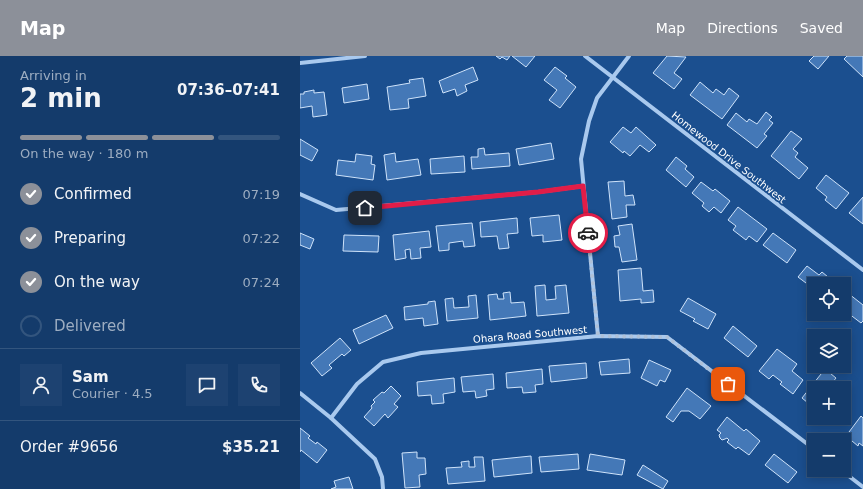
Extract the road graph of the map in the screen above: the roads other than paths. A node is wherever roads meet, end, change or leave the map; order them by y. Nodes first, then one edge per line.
1 (365, 56) edge
2 (585, 56) edge
3 (629, 56) edge
4 (300, 63) edge
5 (613, 78) junction
6 (583, 186) junction
7 (300, 194) edge
8 (863, 270) edge
9 (598, 336) junction
10 (300, 393) edge
11 (331, 418) junction
12 (807, 444) edge
13 (850, 477) edge
14 (863, 487) edge
15 (383, 489) edge

1 - 4 street
2 - 5 street, Homewood Drive Southwest
3 - 5 street
5 - 6 street
5 - 8 street, Homewood Drive Southwest
6 - 7 street
6 - 9 street
9 - 11 street, Ohara Road Southwest
9 - 12 street, Ohara Road Southwest
10 - 11 street
11 - 15 street
13 - 14 street

